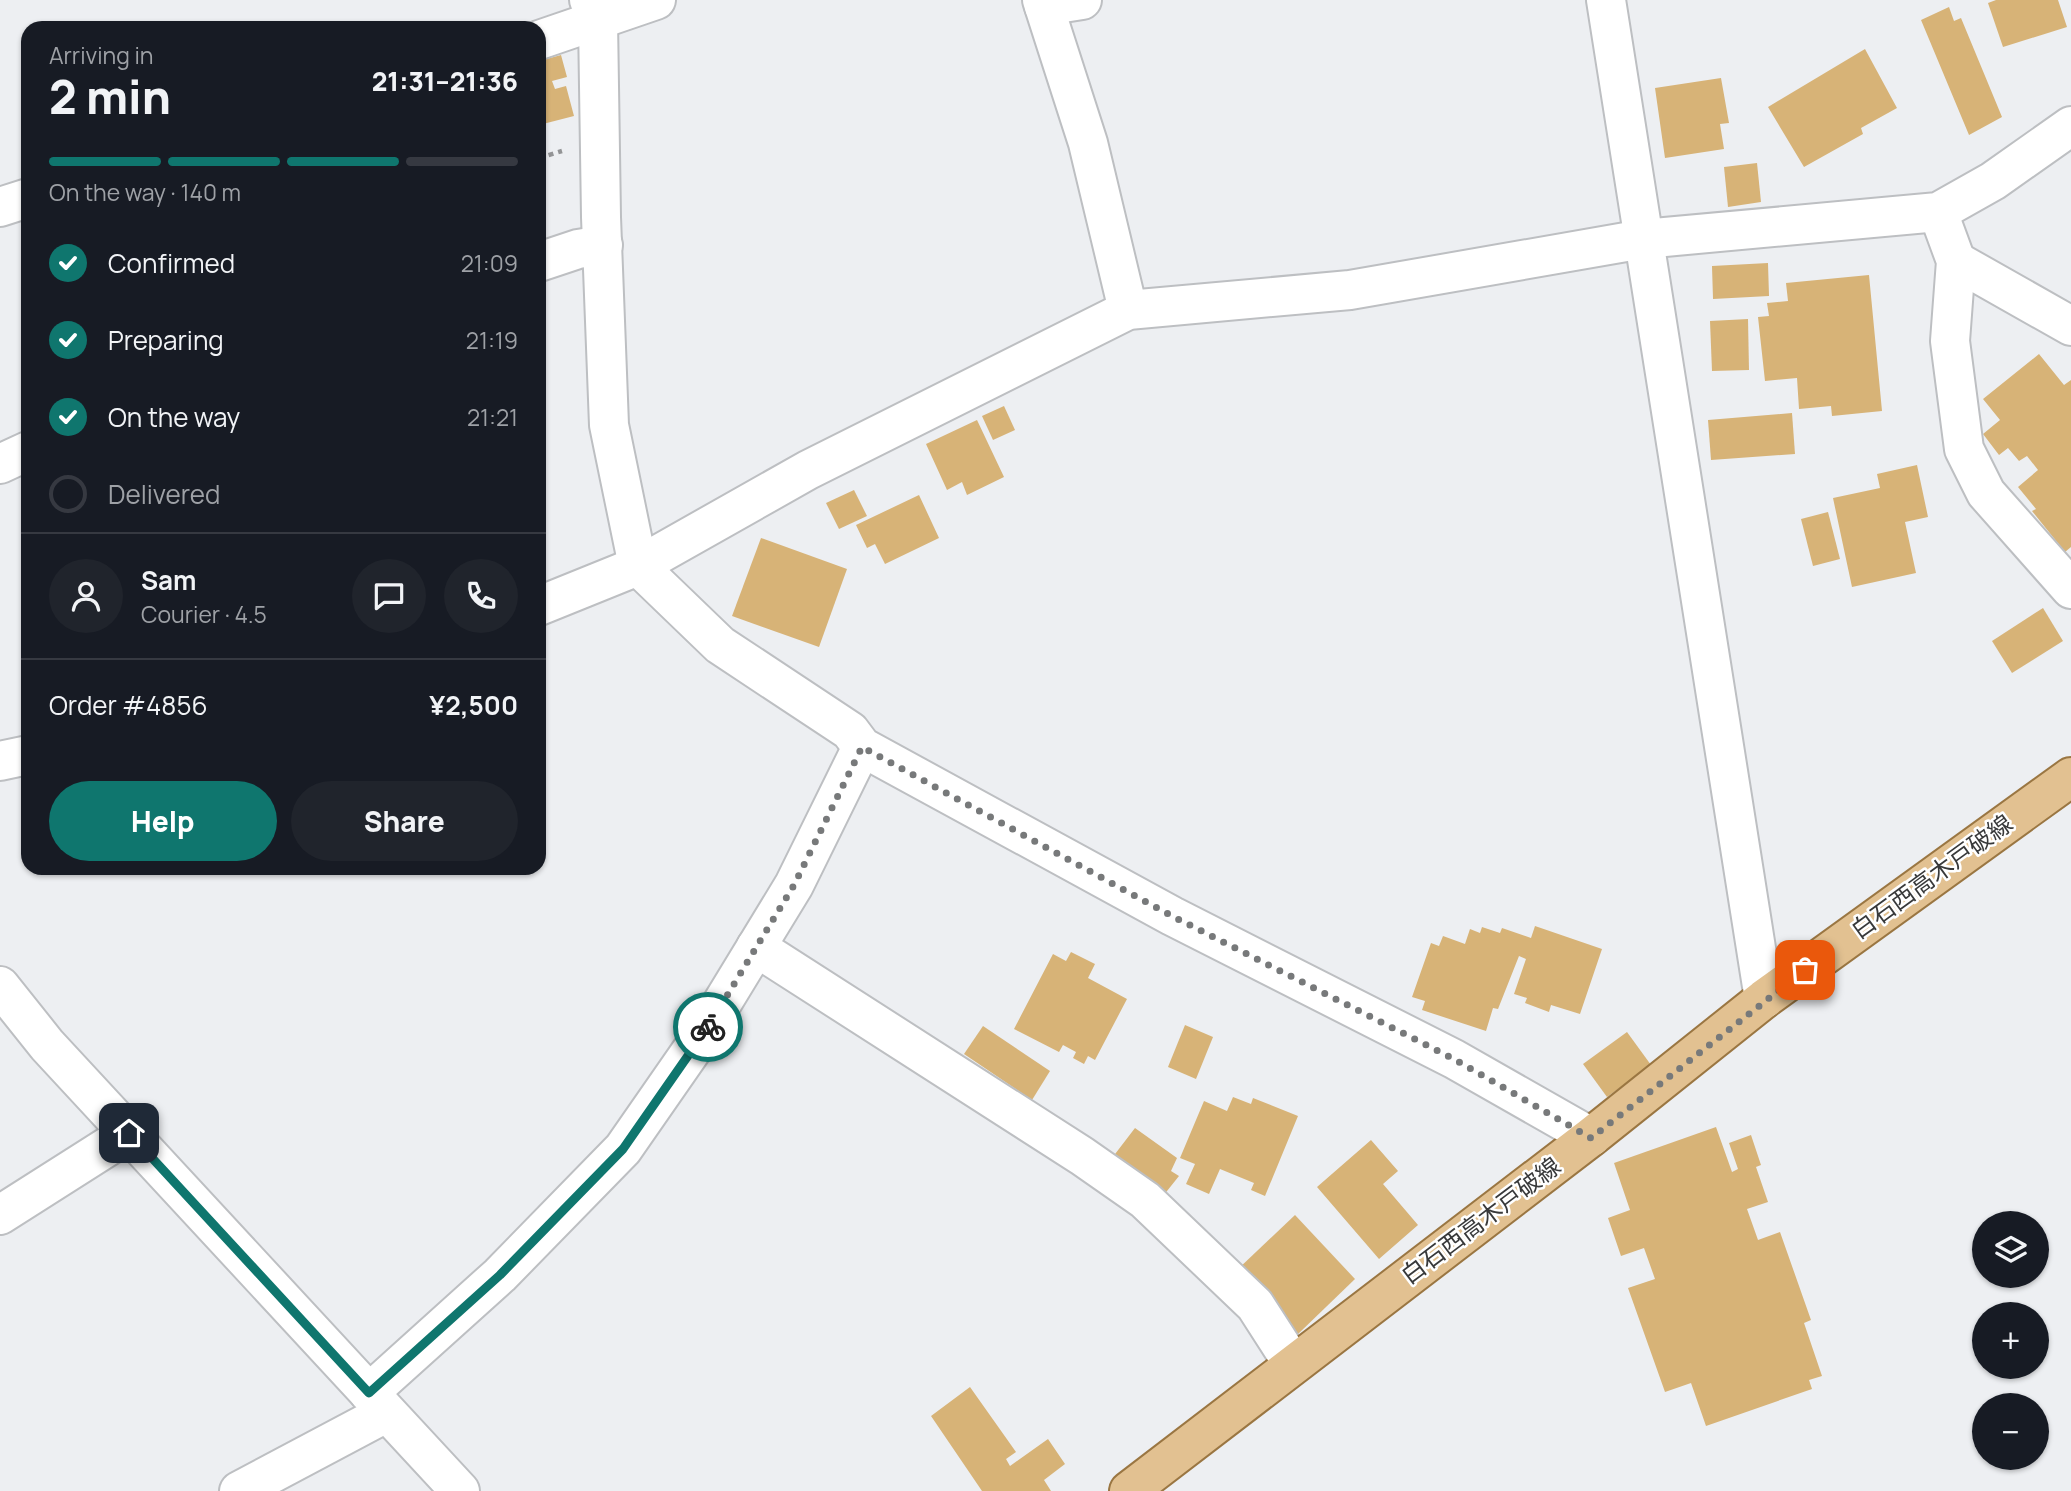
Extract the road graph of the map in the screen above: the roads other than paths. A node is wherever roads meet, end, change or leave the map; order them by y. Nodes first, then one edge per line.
1 (656, 0) edge
2 (1082, 0) edge
3 (1606, 0) edge
4 (1043, 3) edge
5 (593, 11) edge
6 (546, 36) edge
7 (2071, 126) edge
8 (21, 200) edge
9 (0, 207) edge
10 (1938, 212) junction
11 (1643, 239) junction
12 (603, 245) junction
13 (546, 260) edge
14 (1956, 261) junction
15 (1128, 310) junction
16 (2071, 326) edge
17 (21, 454) edge
18 (0, 464) edge
19 (638, 566) junction
20 (2071, 589) edge
21 (546, 603) edge
22 (862, 747) junction
23 (21, 756) edge
24 (0, 761) edge
25 (2071, 777) edge
26 (756, 947) junction
27 (0, 986) edge
28 (1764, 999) junction
29 (129, 1133) junction
30 (1591, 1138) junction
31 (0, 1215) edge
32 (1293, 1364) junction
33 (378, 1403) junction
34 (239, 1491) edge
35 (460, 1491) edge
36 (1129, 1491) edge

1 - 5 street
2 - 4 street
3 - 11 street
4 - 15 street
5 - 6 street
5 - 12 street
7 - 10 street
8 - 9 street
10 - 11 street
10 - 14 street
11 - 15 street
11 - 28 street
12 - 13 street
12 - 19 street
14 - 16 street
14 - 20 street
15 - 19 street
17 - 18 street
19 - 21 street
19 - 22 street
22 - 26 street
22 - 30 street
23 - 24 street
25 - 28 main road, 白石西高木戸破線
26 - 32 street
26 - 33 street
27 - 29 street
28 - 30 main road, 白石西高木戸破線
29 - 31 street
29 - 33 street
30 - 32 main road, 白石西高木戸破線
32 - 36 main road, 白石西高木戸破線
33 - 34 street
33 - 35 street

